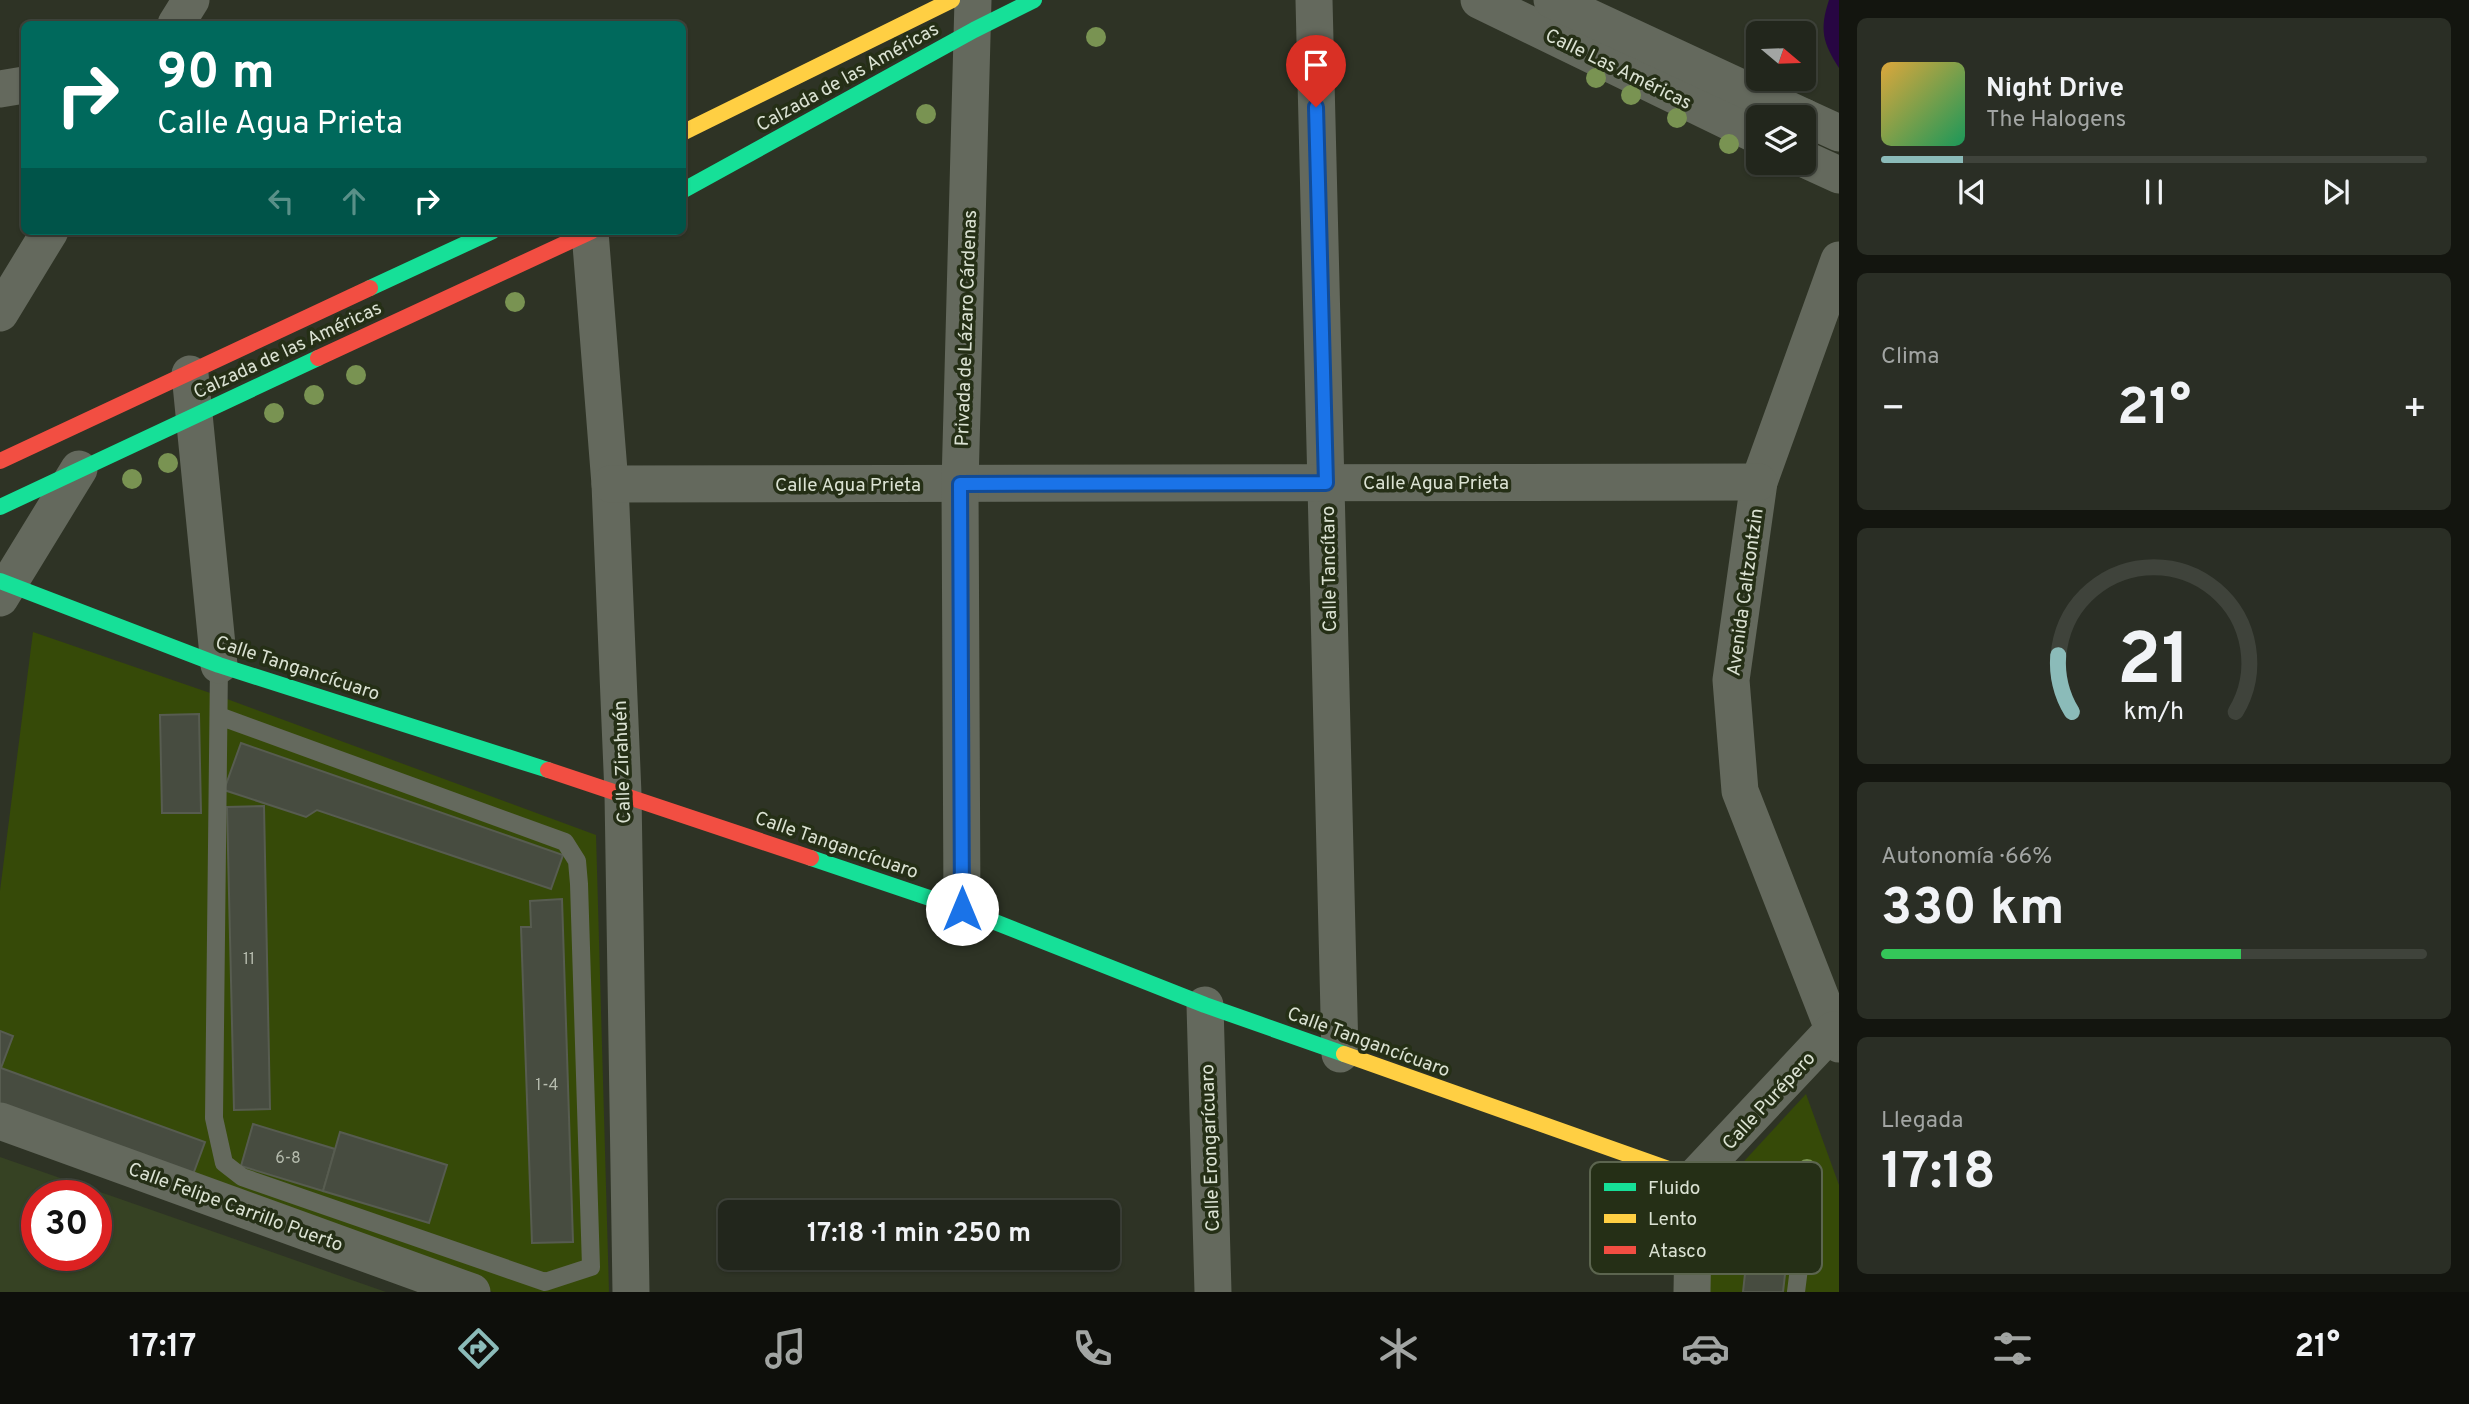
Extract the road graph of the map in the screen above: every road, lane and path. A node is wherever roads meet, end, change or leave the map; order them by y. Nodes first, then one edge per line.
1 (191, 0) edge
2 (952, 0) edge
3 (1034, 0) edge
4 (1314, 0) edge
5 (1479, 0) edge
6 (1558, 14) edge
7 (973, 15) edge
8 (178, 21) edge
9 (21, 86) edge
10 (0, 89) edge
11 (1775, 105) edge
12 (1816, 123) edge
13 (1746, 128) edge
14 (686, 131) edge
15 (1839, 134) edge
16 (1816, 165) edge
17 (1839, 176) edge
18 (686, 189) edge
19 (48, 235) edge
20 (484, 235) edge
21 (585, 235) edge
22 (591, 235) edge
23 (1835, 283) edge
24 (0, 313) edge
25 (190, 373) junction
26 (192, 417) junction
27 (0, 461) edge
28 (79, 469) junction
29 (1759, 482) junction
30 (1326, 483) junction
31 (960, 484) junction
32 (610, 485) junction
33 (0, 508) edge
34 (3, 588) edge
35 (219, 665) junction
36 (219, 716) junction
37 (623, 793) junction
38 (962, 909) junction
39 (1205, 1005) junction
40 (1836, 1037) edge
41 (1340, 1054) junction
42 (0, 1121) edge
43 (1648, 1162) edge
44 (1710, 1162) edge
45 (1692, 1274) edge
46 (1798, 1274) edge
47 (472, 1292) edge
48 (631, 1292) edge
49 (1213, 1292) edge
50 (1692, 1292) edge
51 (1796, 1292) edge

1 - 8 street
2 - 14 main road, Calzada de las Américas
3 - 7 main road, Calzada de las Américas
4 - 30 street, Calle Tancítaro
5 - 6 street, Calle Las Américas
6 - 11 street, Calle Las Américas
6 - 13 street, Calle Las Américas
7 - 18 main road, Calzada de las Américas
7 - 31 street, Privada de Lázaro Cárdenas
9 - 10 street
12 - 15 street, Calle Las Américas
16 - 17 street
19 - 24 street
20 - 25 main road, Calzada de las Américas
21 - 26 main road, Calzada de las Américas
22 - 32 street, Calle Zirahuén
23 - 29 street, Avenida Caltzontzin
25 - 26 street
25 - 27 main road, Calzada de las Américas
26 - 28 main road, Calzada de las Américas
26 - 35 street
28 - 33 main road, Calzada de las Américas
28 - 34 street
29 - 30 street, Calle Agua Prieta
29 - 40 street, Avenida Caltzontzin
30 - 31 street, Calle Agua Prieta
30 - 41 street, Calle Tancítaro
31 - 32 street, Calle Agua Prieta
31 - 38 street, Privada de Lázaro Cárdenas
32 - 37 street, Calle Zirahuén
34 - 35 main road, Calle Tangancícuaro
35 - 36 lane
35 - 37 main road, Calle Tangancícuaro
36 - 36 lane
37 - 38 main road, Calle Tangancícuaro
37 - 48 street, Calle Zirahuén
38 - 39 main road, Calle Tangancícuaro
39 - 41 main road, Calle Tangancícuaro
39 - 49 street, Calle Erongarícuaro
40 - 44 street, Calle Purépero
41 - 43 main road, Calle Tangancícuaro
42 - 47 street, Calle Felipe Carrillo Puerto
45 - 50 street
46 - 51 lane

